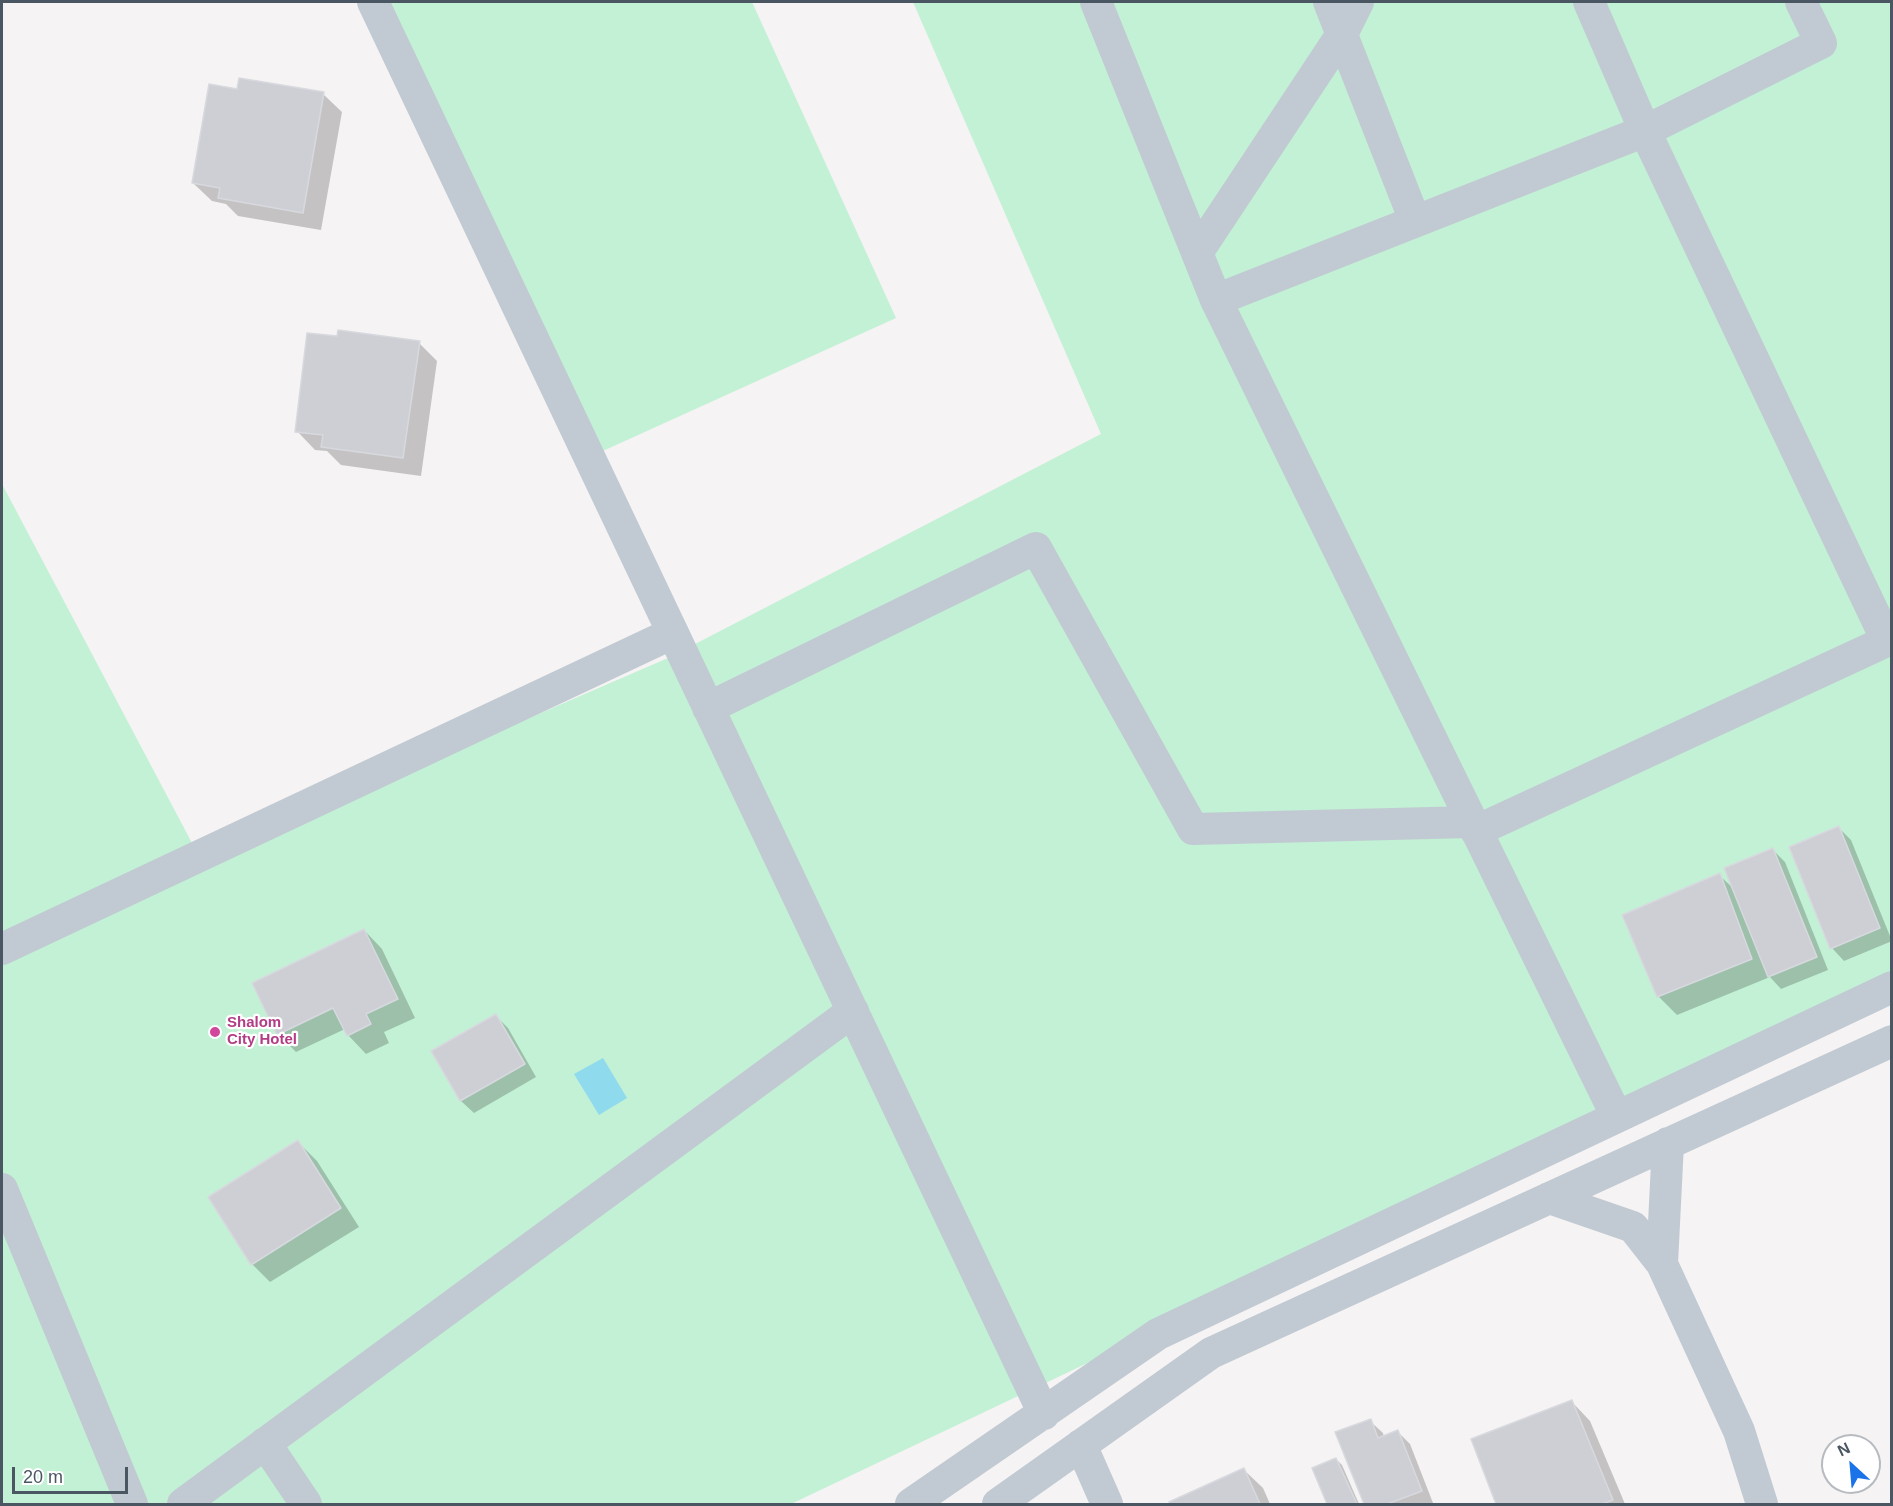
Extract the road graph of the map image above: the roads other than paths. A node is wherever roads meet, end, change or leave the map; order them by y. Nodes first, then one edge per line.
1 (373, 2) edge
2 (1096, 2) edge
3 (1329, 2) edge
4 (1358, 2) edge
5 (1589, 2) edge
6 (1801, 2) edge
7 (1342, 34) junction
8 (1645, 131) junction
9 (1415, 221) junction
10 (1197, 253) junction
11 (1216, 300) junction
12 (674, 633) junction
13 (708, 708) junction
14 (1474, 826) junction
15 (2, 949) edge
16 (1892, 987) edge
17 (853, 1011) junction
18 (1892, 1041) edge
19 (1617, 1117) junction
20 (1668, 1143) junction
21 (2, 1189) edge
22 (1549, 1198) junction
23 (1662, 1264) junction
24 (1044, 1414) junction
25 (265, 1443) junction
26 (1081, 1445) junction
27 (132, 1504) edge
28 (183, 1504) edge
29 (306, 1504) edge
30 (911, 1504) edge
31 (998, 1504) edge
32 (1107, 1504) edge
33 (1762, 1504) edge

1 - 12 street
2 - 10 street
3 - 7 street
4 - 7 street
5 - 8 street
6 - 8 street
7 - 9 street
7 - 10 street
8 - 9 street
8 - 14 street
9 - 11 street
10 - 11 street
11 - 14 street
12 - 13 street
12 - 15 street
13 - 14 street
13 - 17 street
14 - 19 street
16 - 19 street
17 - 24 street
17 - 25 street
18 - 20 street
19 - 24 street
20 - 22 street
20 - 23 street
21 - 27 street
22 - 23 street
22 - 26 street
23 - 33 street
24 - 30 street
25 - 28 street
25 - 29 street
26 - 31 street
26 - 32 street

